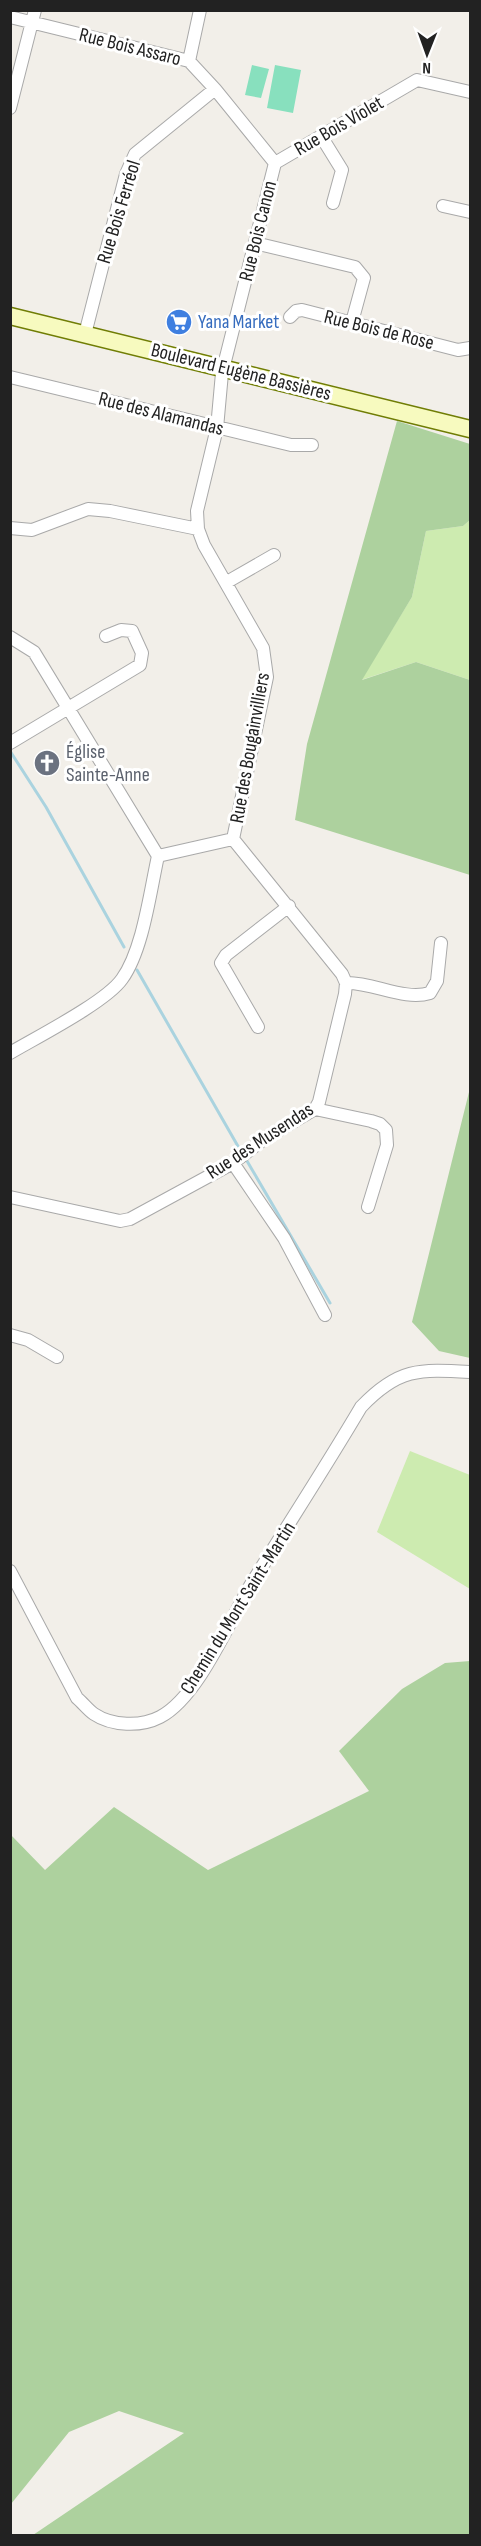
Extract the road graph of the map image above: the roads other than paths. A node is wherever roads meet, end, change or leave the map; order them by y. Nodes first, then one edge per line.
1 (200, 10) edge
2 (10, 17) edge
3 (34, 17) edge
4 (189, 61) junction
5 (215, 89) junction
6 (471, 92) edge
7 (10, 108) edge
8 (321, 136) junction
9 (275, 163) junction
10 (333, 203) dead end
11 (443, 206) dead end
12 (471, 212) edge
13 (255, 243) junction
14 (10, 316) edge
15 (290, 317) dead end
16 (352, 322) junction
17 (85, 334) junction
18 (471, 348) edge
19 (223, 368) junction
20 (10, 377) edge
21 (217, 428) junction
22 (471, 429) edge
23 (312, 444) dead end
24 (10, 528) edge
25 (198, 529) junction
26 (274, 555) dead end
27 (227, 582) junction
28 (106, 636) dead end
29 (10, 637) edge
30 (69, 708) junction
31 (10, 743) edge
32 (233, 839) junction
33 (158, 856) junction
34 (289, 906) junction
35 (441, 943) dead end
36 (346, 983) junction
37 (258, 1027) dead end
38 (10, 1053) edge
39 (315, 1108) junction
40 (233, 1163) junction
41 (10, 1197) edge
42 (368, 1207) dead end
43 (325, 1315) dead end
44 (10, 1335) edge
45 (57, 1357) dead end
46 (471, 1372) edge
47 (10, 1571) edge

1 - 4 street
2 - 3 street, Rue Bois Assaro
3 - 4 street, Rue Bois Assaro
3 - 7 street
4 - 5 street, Rue Bois Assaro
5 - 9 street, Rue Bois Assaro
5 - 17 street, Rue Bois Ferréol
6 - 8 street, Rue Bois Violet
8 - 9 street, Rue Bois Violet
8 - 10 street
9 - 13 street, Rue Bois Canon
11 - 12 street
13 - 16 street
13 - 19 street, Rue Bois Canon
14 - 17 street, Boulevard Eugène Bassières
15 - 16 street, Rue Bois de Rose
16 - 18 street, Rue Bois de Rose
17 - 19 street, Boulevard Eugène Bassières
19 - 21 street, Rue des Bougainvilliers
19 - 22 street, Boulevard Eugène Bassières
20 - 21 street, Rue des Alamandas
21 - 23 street, Rue des Alamandas
21 - 25 street, Rue des Bougainvilliers
24 - 25 street
25 - 27 street, Rue des Bougainvilliers
26 - 27 street
27 - 32 street, Rue des Bougainvilliers
28 - 30 street
29 - 30 street
30 - 31 street
30 - 33 street
32 - 33 street
32 - 34 street
33 - 38 street
34 - 36 street
34 - 37 street
35 - 36 street
36 - 39 street, Rue des Musendas
39 - 40 street, Rue des Musendas
39 - 42 street
40 - 41 street, Rue des Musendas
40 - 43 street
44 - 45 street
46 - 47 street, Chemin du Mont Saint-Martin

